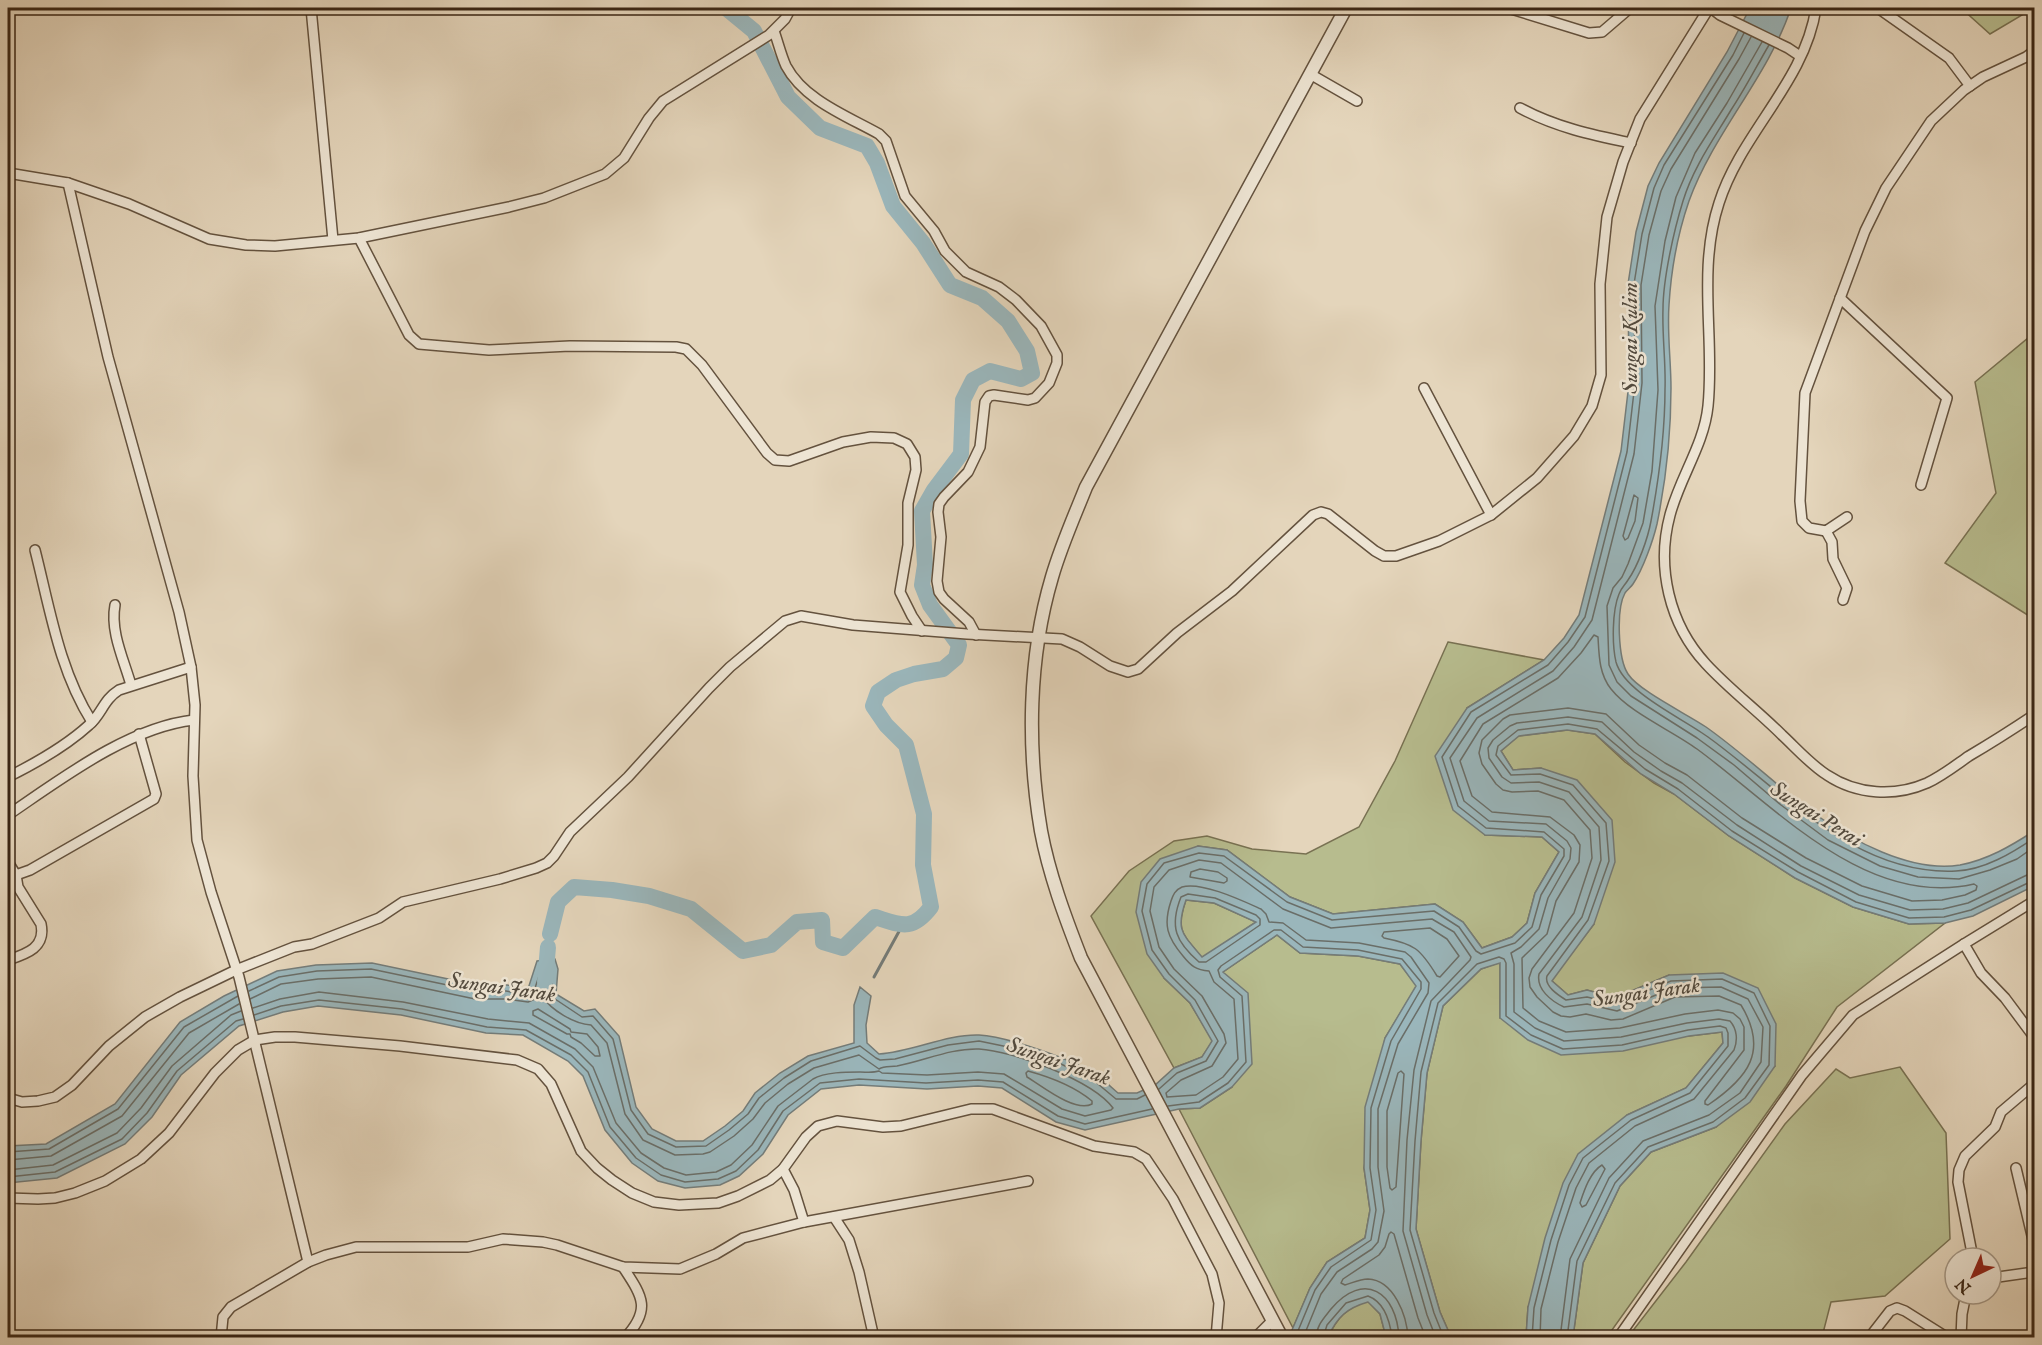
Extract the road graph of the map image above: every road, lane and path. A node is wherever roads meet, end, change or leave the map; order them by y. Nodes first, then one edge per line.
1 (311, 8) edge
2 (791, 8) edge
3 (1346, 8) edge
4 (1508, 8) edge
5 (1630, 8) edge
6 (1710, 8) edge
7 (1816, 8) edge
8 (1878, 8) edge
9 (771, 33) junction
10 (2034, 51) edge
11 (1800, 56) junction
12 (1310, 74) junction
13 (1970, 86) junction
14 (1357, 101) dead end
15 (1520, 108) dead end
16 (1631, 143) junction
17 (8, 173) edge
18 (68, 183) junction
19 (359, 238) junction
20 (333, 240) junction
21 (1840, 298) junction
22 (1424, 388) dead end
23 (1921, 485) dead end
24 (1491, 515) junction
25 (1847, 517) dead end
26 (1826, 531) junction
27 (34, 549) dead end
28 (1843, 600) dead end
29 (115, 605) dead end
30 (922, 631) junction
31 (971, 634) junction
32 (1039, 637) junction
33 (191, 667) junction
34 (131, 685) junction
35 (2034, 715) edge
36 (194, 720) junction
37 (92, 722) junction
38 (139, 734) junction
39 (8, 777) edge
40 (8, 815) edge
41 (8, 862) edge
42 (16, 875) junction
43 (18, 887) junction
44 (8, 889) edge
45 (2034, 901) edge
46 (1964, 944) junction
47 (8, 960) edge
48 (237, 973) junction
49 (2034, 1036) edge
50 (255, 1040) junction
51 (2034, 1084) edge
52 (8, 1098) edge
53 (2016, 1168) dead end
54 (783, 1169) junction
55 (1028, 1181) dead end
56 (8, 1198) edge
57 (834, 1217) junction
58 (804, 1222) junction
59 (2034, 1244) edge
60 (1971, 1246) edge
61 (308, 1262) junction
62 (623, 1267) junction
63 (2034, 1272) edge
64 (2003, 1276) edge
65 (1964, 1306) edge
66 (1277, 1328) edge
67 (221, 1338) edge
68 (625, 1338) edge
69 (874, 1338) edge
70 (1216, 1338) edge
71 (1255, 1338) edge
72 (1618, 1338) edge
73 (1869, 1338) edge
74 (1948, 1338) edge
75 (1961, 1338) edge

1 - 20 street
2 - 9 street
3 - 12 street
4 - 5 street
6 - 11 street
6 - 16 street
7 - 11 street
8 - 13 street
9 - 19 street
9 - 31 street
10 - 13 street
11 - 35 street
12 - 14 street
12 - 32 street
13 - 21 street
15 - 16 street
16 - 24 street
17 - 18 street
18 - 20 street
18 - 33 street
19 - 20 street
19 - 30 street
21 - 23 street
21 - 26 street
22 - 24 street
24 - 32 street
25 - 26 street
26 - 28 street
27 - 37 street
29 - 34 street
30 - 31 street
30 - 48 street
31 - 32 street
32 - 66 street
33 - 34 street
33 - 36 street
34 - 37 street
36 - 38 street
36 - 48 street
37 - 39 street
38 - 40 street
38 - 42 street
41 - 42 street
42 - 43 street
43 - 44 street
43 - 47 street
45 - 46 street
46 - 49 street
46 - 72 street
48 - 50 street
48 - 52 street
50 - 54 street
50 - 56 street
50 - 61 street
51 - 60 street
53 - 59 street
54 - 58 street
54 - 70 street
55 - 57 street
57 - 58 street
57 - 69 street
58 - 62 street
61 - 62 street
61 - 67 street
62 - 68 street
63 - 64 street
65 - 75 street
66 - 71 street
73 - 74 street

